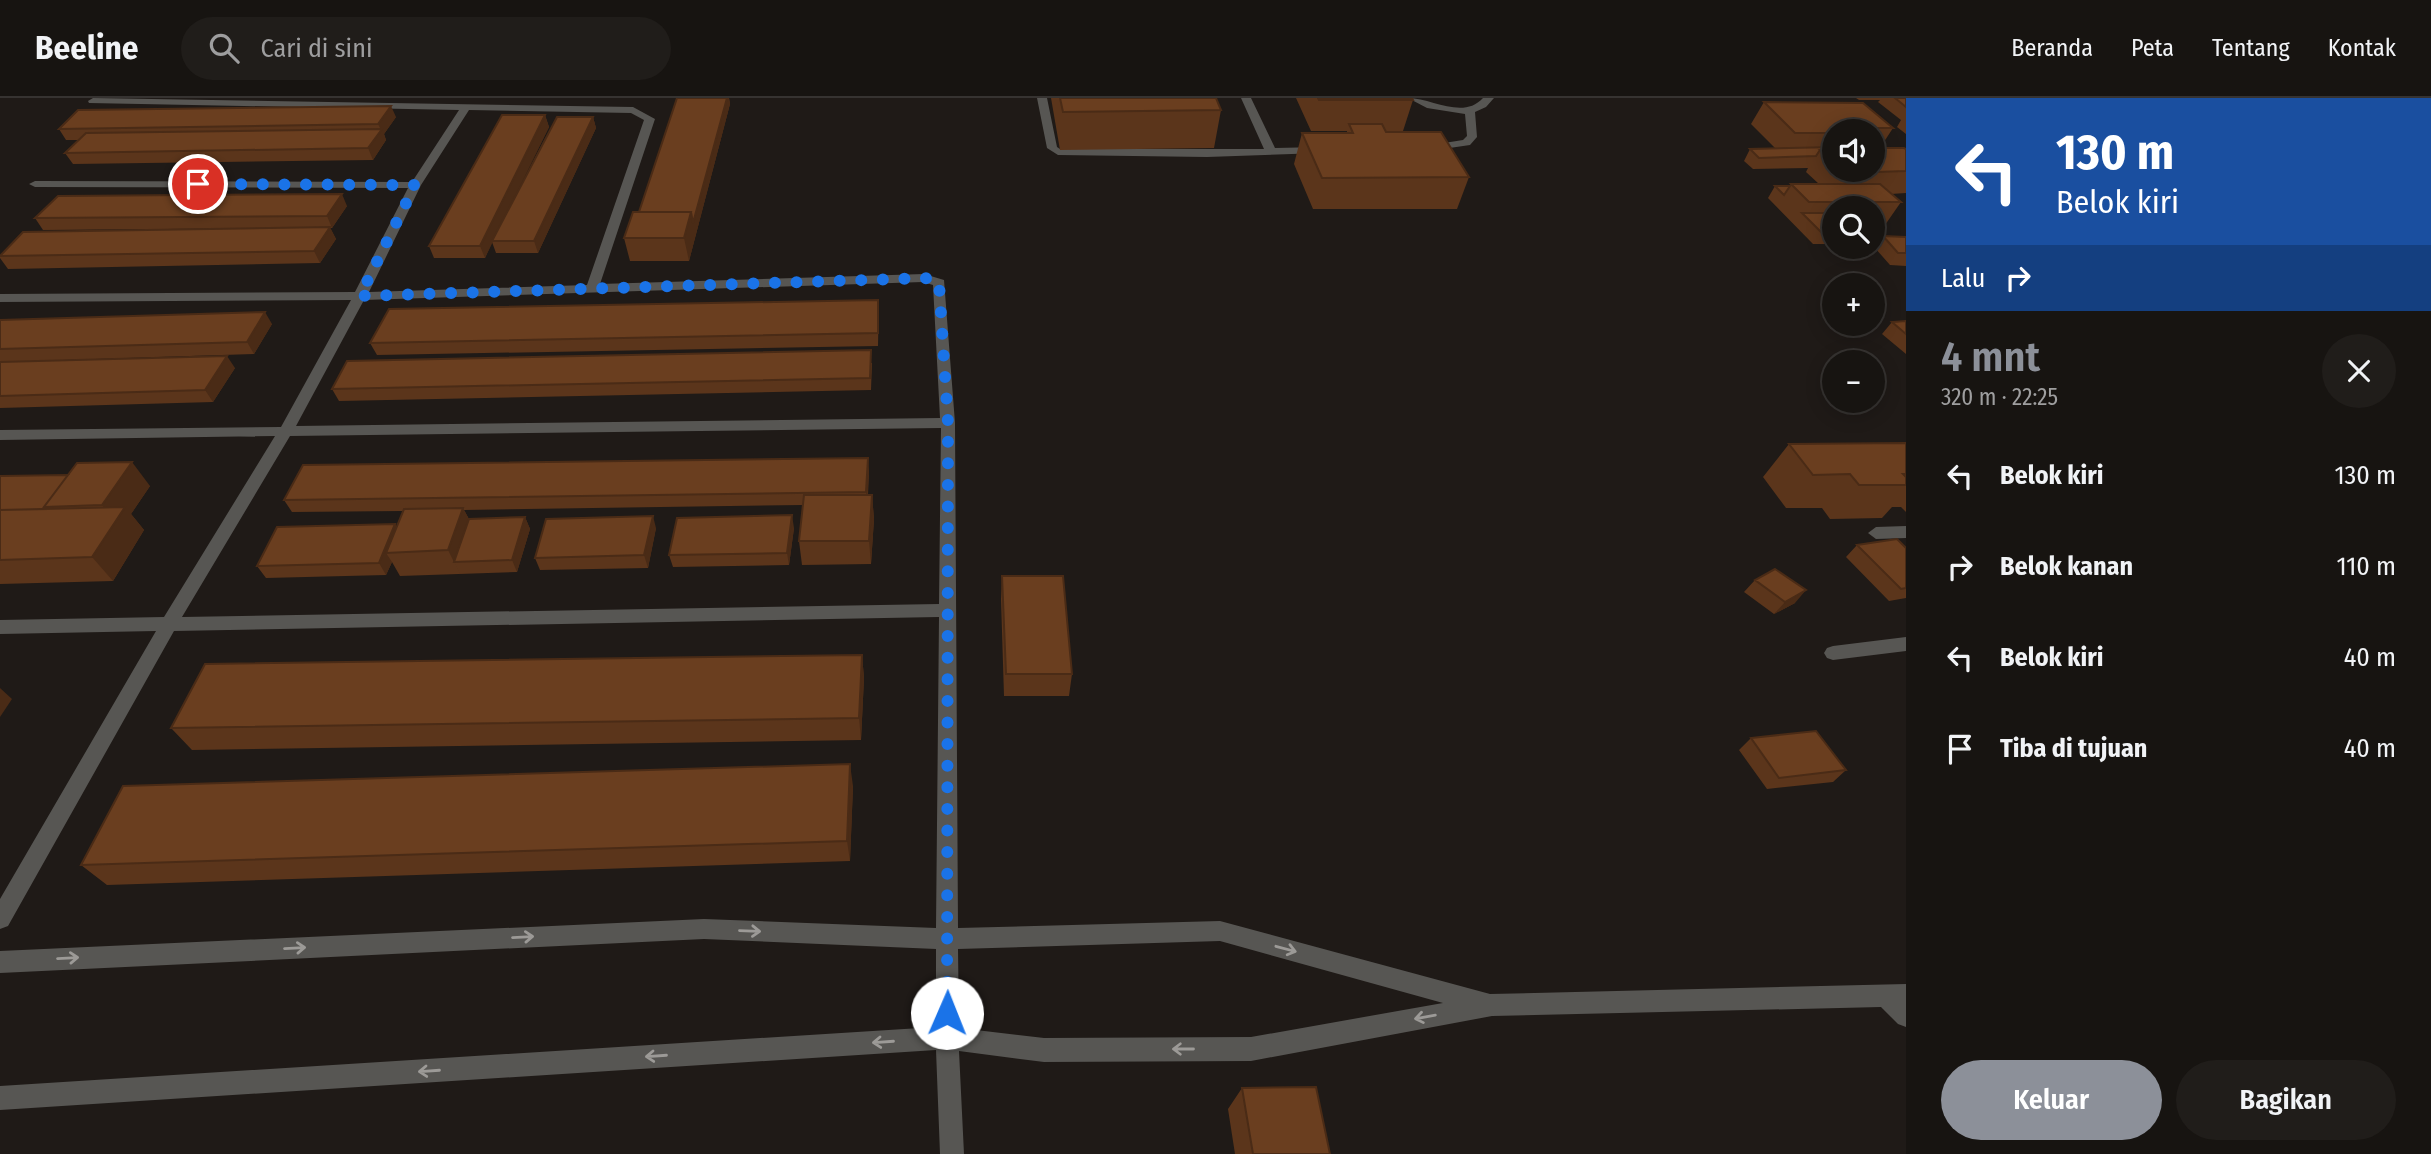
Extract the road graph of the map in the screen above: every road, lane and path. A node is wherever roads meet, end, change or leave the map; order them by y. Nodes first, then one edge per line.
1 (97, 98) edge
2 (1042, 98) edge
3 (1247, 98) edge
4 (1413, 98) edge
5 (1489, 98) edge
6 (466, 107) junction
7 (1470, 109) junction
8 (1421, 148) edge
9 (1339, 149) edge
10 (1270, 150) junction
11 (35, 184) dead end
12 (415, 185) junction
13 (593, 286) junction
14 (360, 296) junction
15 (0, 298) edge
16 (948, 423) junction
17 (286, 431) junction
18 (0, 436) edge
19 (1906, 532) edge
20 (1876, 533) dead end
21 (948, 610) junction
22 (169, 624) junction
23 (0, 627) edge
24 (1906, 644) edge
25 (1833, 653) dead end
26 (0, 919) edge
27 (948, 939) junction
28 (0, 962) edge
29 (1896, 996) edge
30 (1492, 1005) junction
31 (1906, 1016) edge
32 (947, 1038) junction
33 (0, 1098) edge
34 (952, 1154) edge

1 - 6 street
2 - 10 street
3 - 10 street
4 - 7 street
5 - 7 street
6 - 12 street
6 - 13 street
7 - 8 street
9 - 10 street
11 - 12 street
12 - 14 street
13 - 14 street
13 - 16 street
14 - 15 street
14 - 17 street
16 - 17 street
16 - 21 street
17 - 18 street
17 - 22 street
19 - 20 street
21 - 22 street
21 - 27 street
22 - 23 street
22 - 26 street
24 - 25 street
28 -> 27 street
27 -> 30 street
27 - 32 street
29 - 30 street
29 - 31 street
30 -> 32 street
32 -> 33 street
32 - 34 street

